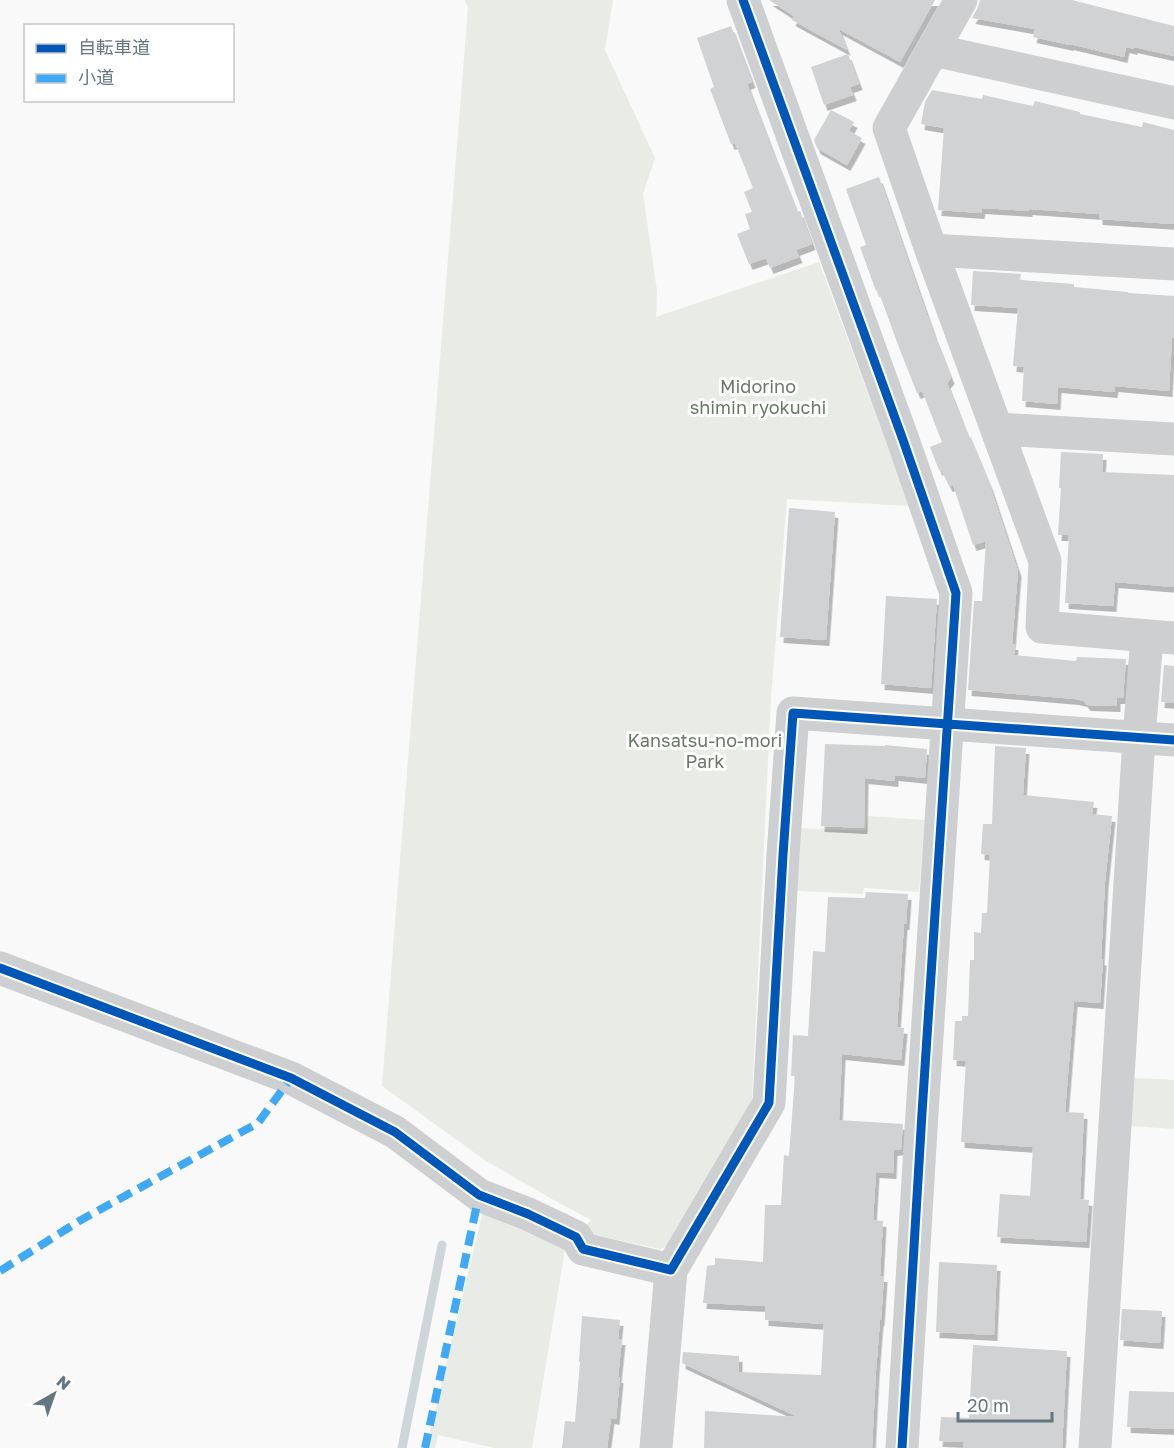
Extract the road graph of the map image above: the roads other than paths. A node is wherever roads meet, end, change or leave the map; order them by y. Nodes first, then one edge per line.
1 (743, 0) edge
2 (961, 0) edge
3 (933, 50) junction
4 (1174, 103) edge
5 (931, 250) junction
6 (1174, 264) edge
7 (997, 429) junction
8 (1174, 439) edge
9 (1161, 638) edge
10 (948, 724) junction
11 (1139, 738) junction
12 (1174, 740) edge
13 (0, 968) edge
14 (671, 1270) junction
15 (656, 1448) edge
16 (902, 1448) edge
17 (1095, 1448) edge

1 - 10 street
2 - 3 street
3 - 4 street
3 - 5 street
5 - 6 street
5 - 7 street
7 - 8 street
7 - 9 street
9 - 11 street
10 - 11 street
10 - 14 street
10 - 16 street
11 - 12 street
11 - 17 street
13 - 14 street
14 - 15 street

